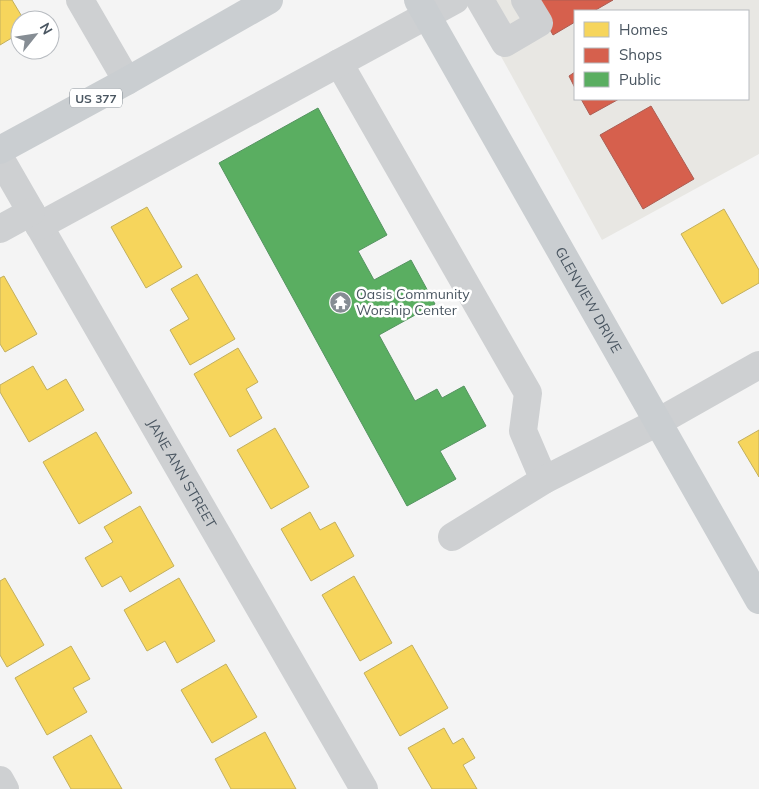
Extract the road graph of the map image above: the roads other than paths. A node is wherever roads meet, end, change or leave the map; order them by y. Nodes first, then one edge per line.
1 (80, 0) edge
2 (269, 0) edge
3 (455, 0) edge
4 (480, 0) edge
5 (526, 0) edge
6 (423, 8) edge
7 (339, 63) junction
8 (127, 81) junction
9 (0, 150) edge
10 (0, 158) edge
11 (35, 219) junction
12 (0, 229) edge
13 (759, 365) edge
14 (658, 422) junction
15 (544, 480) junction
16 (452, 537) dead end
17 (759, 600) edge
18 (0, 780) edge
19 (5, 789) edge
20 (364, 789) edge

1 - 8 street
2 - 8 main road, US 377
3 - 6 street
4 - 5 street
6 - 7 street
6 - 14 main road, GLENVIEW DRIVE
7 - 11 street
7 - 15 street
8 - 9 main road, US 377
10 - 11 street, JANE ANN STREET
11 - 12 street
11 - 20 street, JANE ANN STREET
13 - 14 street
14 - 15 street
14 - 17 main road, GLENVIEW DRIVE
15 - 16 street
18 - 19 street

